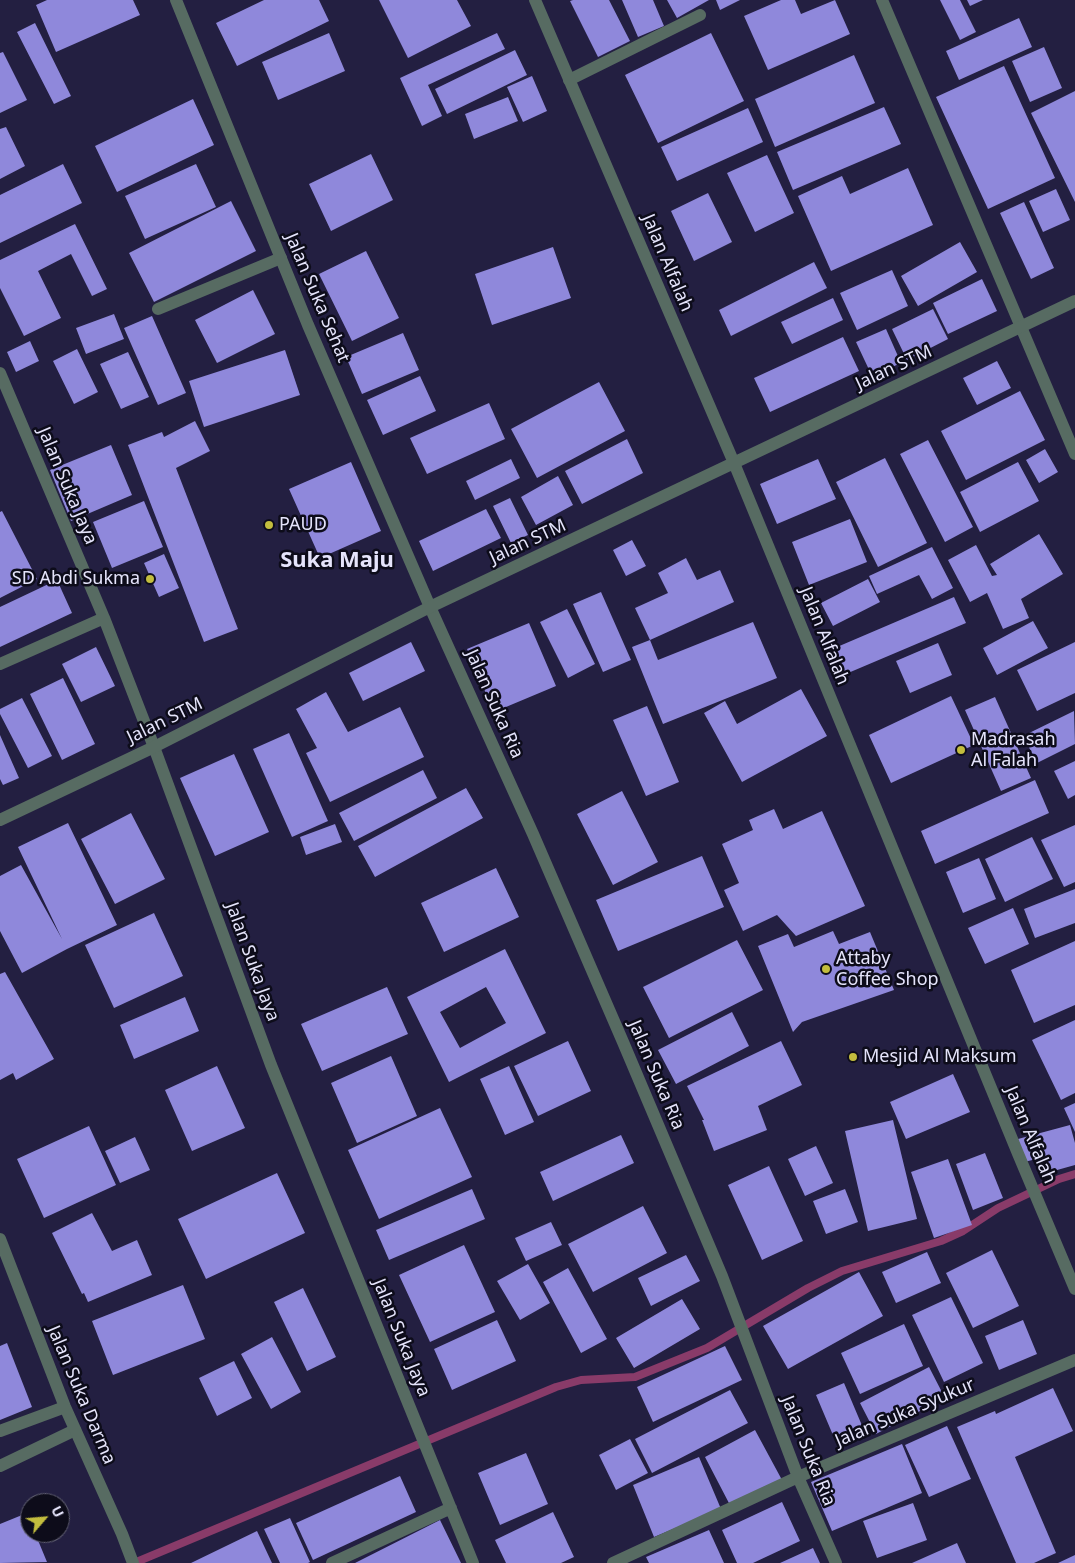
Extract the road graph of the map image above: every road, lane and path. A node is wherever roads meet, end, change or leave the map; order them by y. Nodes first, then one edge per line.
1 (176, 0) edge
2 (535, 0) edge
3 (882, 0) edge
4 (700, 15) dead end
5 (569, 80) junction
6 (281, 258) junction
7 (1075, 302) edge
8 (158, 309) dead end
9 (1020, 328) junction
10 (0, 373) edge
11 (1075, 454) edge
12 (734, 463) junction
13 (430, 607) junction
14 (104, 618) junction
15 (0, 664) edge
16 (154, 746) junction
17 (0, 820) edge
18 (0, 1239) edge
19 (1075, 1289) edge
20 (1075, 1360) edge
21 (65, 1407) junction
22 (75, 1430) junction
23 (0, 1431) edge
24 (0, 1466) edge
25 (798, 1477) junction
26 (451, 1508) junction
27 (640, 1558) edge
28 (133, 1563) edge
29 (332, 1563) edge
30 (473, 1563) edge
31 (613, 1563) edge
32 (836, 1563) edge

1 - 6 street, Jalan Suka Sehat
2 - 5 street, Jalan Alfalah
3 - 9 street
4 - 5 street
5 - 12 street, Jalan Alfalah
6 - 8 street
6 - 13 street, Jalan Suka Sehat
7 - 9 street, Jalan STM
9 - 11 street
9 - 12 street, Jalan STM
10 - 14 street, Jalan Suka Jaya
12 - 13 street, Jalan STM
12 - 19 street, Jalan Alfalah
13 - 16 street, Jalan STM
13 - 25 street, Jalan Suka Ria
14 - 15 street
14 - 16 street, Jalan Suka Jaya
16 - 17 street, Jalan STM
16 - 26 street, Jalan Suka Jaya
18 - 21 street, Jalan Suka Darma
20 - 25 street, Jalan Suka Syukur
21 - 22 street, Jalan Suka Darma
21 - 23 street
22 - 24 street
22 - 28 street, Jalan Suka Darma
25 - 27 street, Jalan Suka Syukur
25 - 32 street, Jalan Suka Ria
26 - 29 street
26 - 30 street, Jalan Suka Jaya
27 - 31 street, Jalan Suka Syukur

